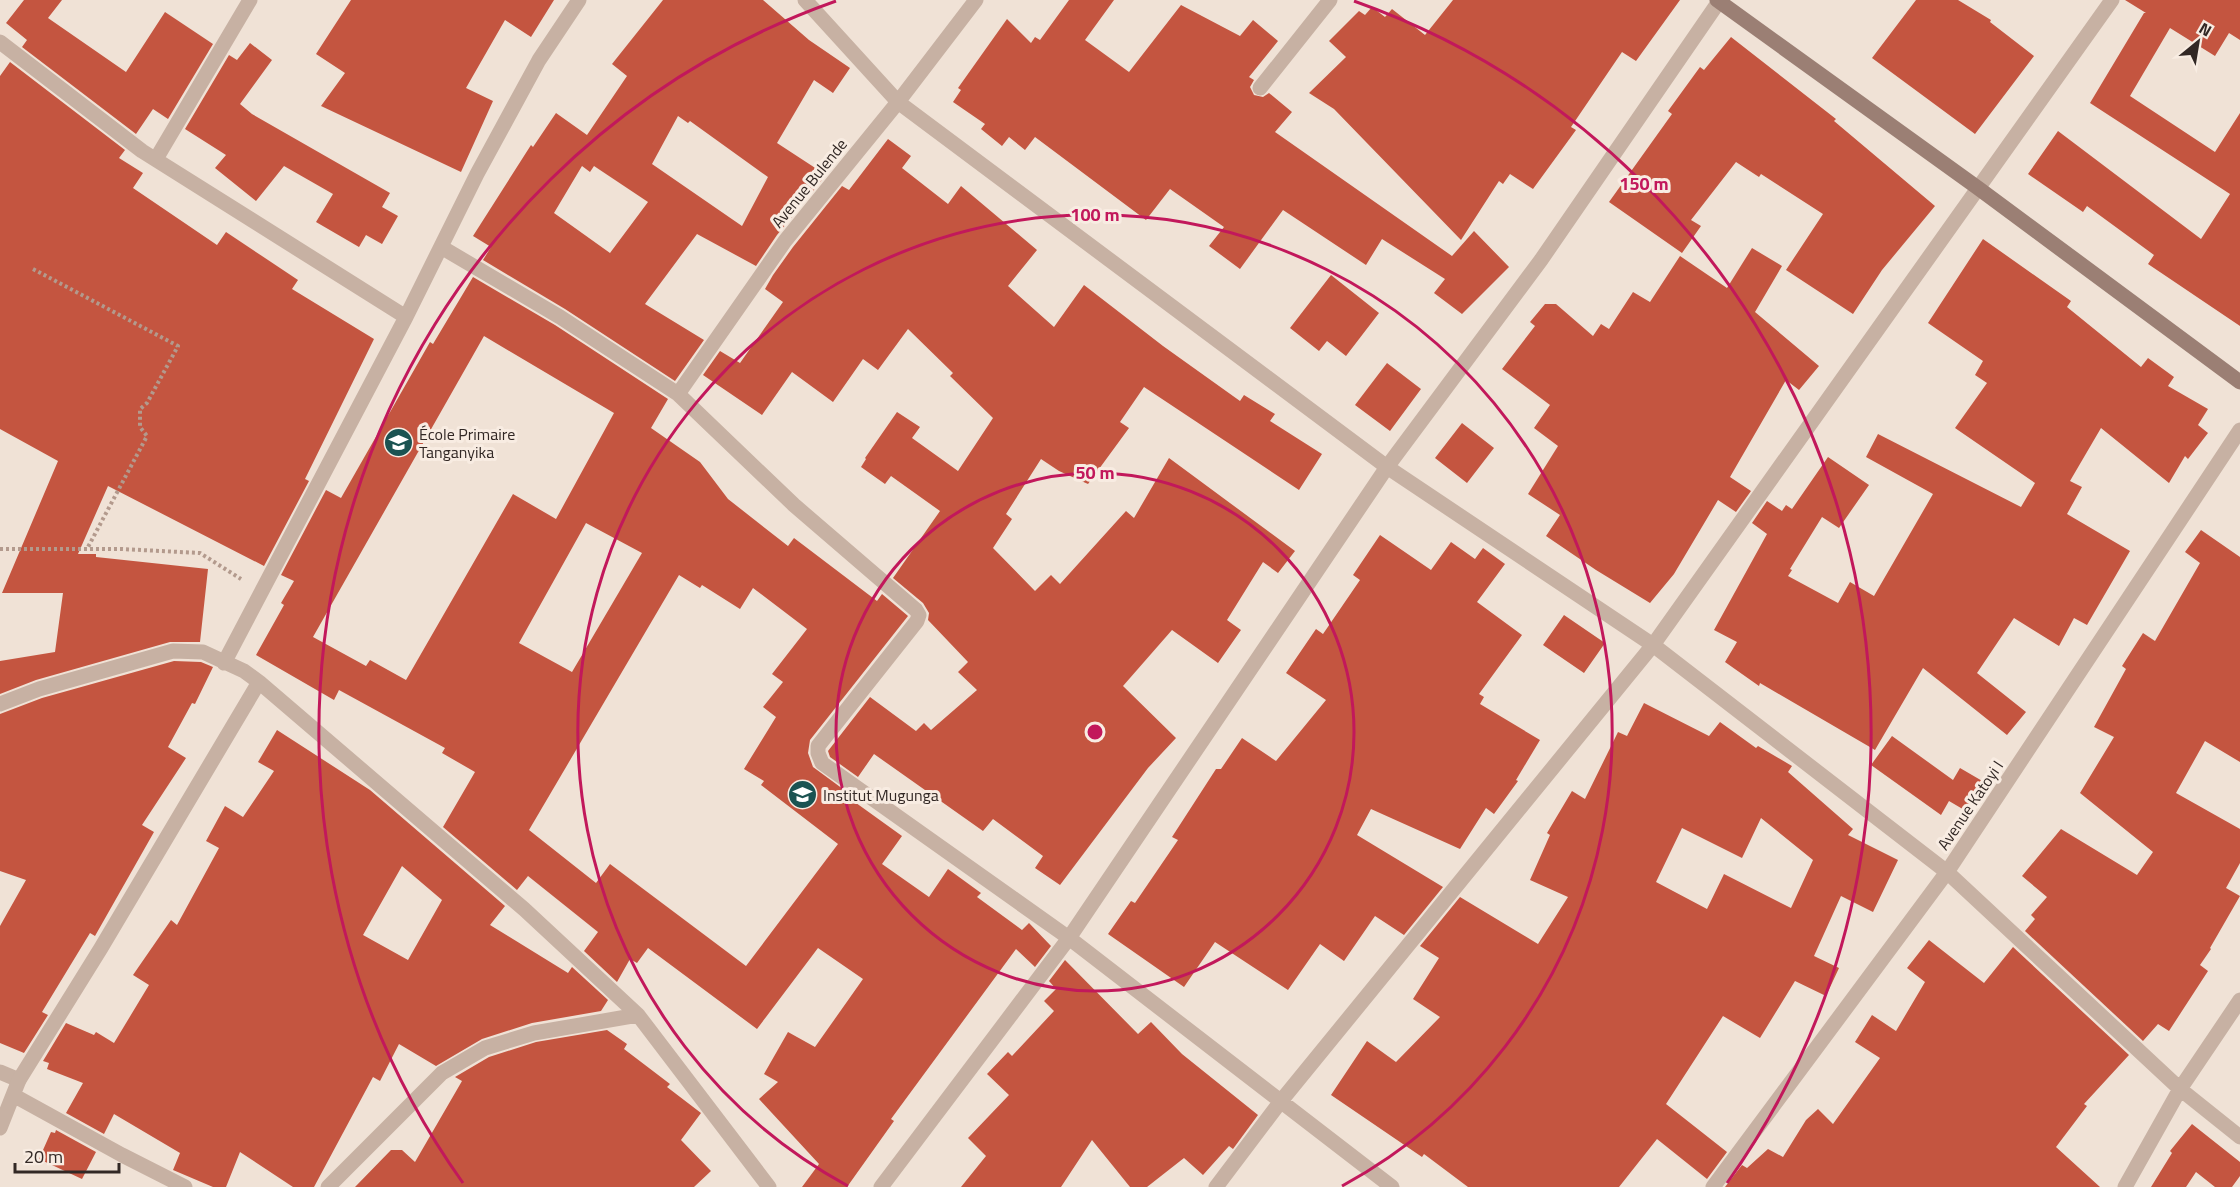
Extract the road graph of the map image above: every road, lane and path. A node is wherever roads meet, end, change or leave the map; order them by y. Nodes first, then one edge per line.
1 (250, 0) edge
2 (579, 0) edge
3 (805, 0) edge
4 (976, 0) edge
5 (1330, 0) edge
6 (2112, 0) edge
7 (1719, 1) edge
8 (0, 42) edge
9 (1260, 88) dead end
10 (898, 102) junction
11 (156, 159) junction
12 (1978, 188) junction
13 (441, 247) junction
14 (33, 269) dead end
15 (406, 317) junction
16 (2240, 382) edge
17 (678, 394) junction
18 (2240, 430) edge
19 (1387, 467) junction
20 (0, 549) edge
21 (87, 549) junction
22 (262, 593) junction
23 (1653, 645) junction
24 (224, 663) junction
25 (260, 682) junction
26 (0, 704) edge
27 (1947, 872) junction
28 (1069, 938) junction
29 (2240, 1000) edge
30 (638, 1015) junction
31 (0, 1072) edge
32 (19, 1080) junction
33 (2180, 1089) junction
34 (13, 1095) junction
35 (1281, 1101) junction
36 (0, 1128) edge
37 (2240, 1137) edge
38 (185, 1187) edge
39 (328, 1187) edge
40 (769, 1187) edge
41 (881, 1187) edge
42 (1216, 1187) edge
43 (1392, 1187) edge
44 (1713, 1187) edge
45 (2125, 1187) edge

1 - 11 street
2 - 13 street
3 - 10 street
4 - 10 street, Avenue Bulende
5 - 9 street
6 - 12 street
7 - 12 street
7 - 19 street
8 - 11 street
10 - 17 street, Avenue Bulende
10 - 19 street
11 - 15 street
12 - 16 street
12 - 23 street
13 - 15 street
13 - 17 street
14 - 21 path
15 - 22 street
17 - 28 street
18 - 27 street, Avenue Katoyi I
19 - 23 street
19 - 28 street
20 - 21 path
21 - 22 path
22 - 24 street
23 - 27 street
23 - 35 street
24 - 25 street
24 - 26 street
25 - 30 street
25 - 32 street
27 - 33 street
27 - 44 street, Avenue Katoyi I
28 - 35 street
28 - 41 street
29 - 33 street
30 - 39 street
30 - 40 street
31 - 32 street
32 - 34 street
33 - 37 street
33 - 45 street
34 - 36 street
34 - 38 street
35 - 42 street
35 - 43 street

